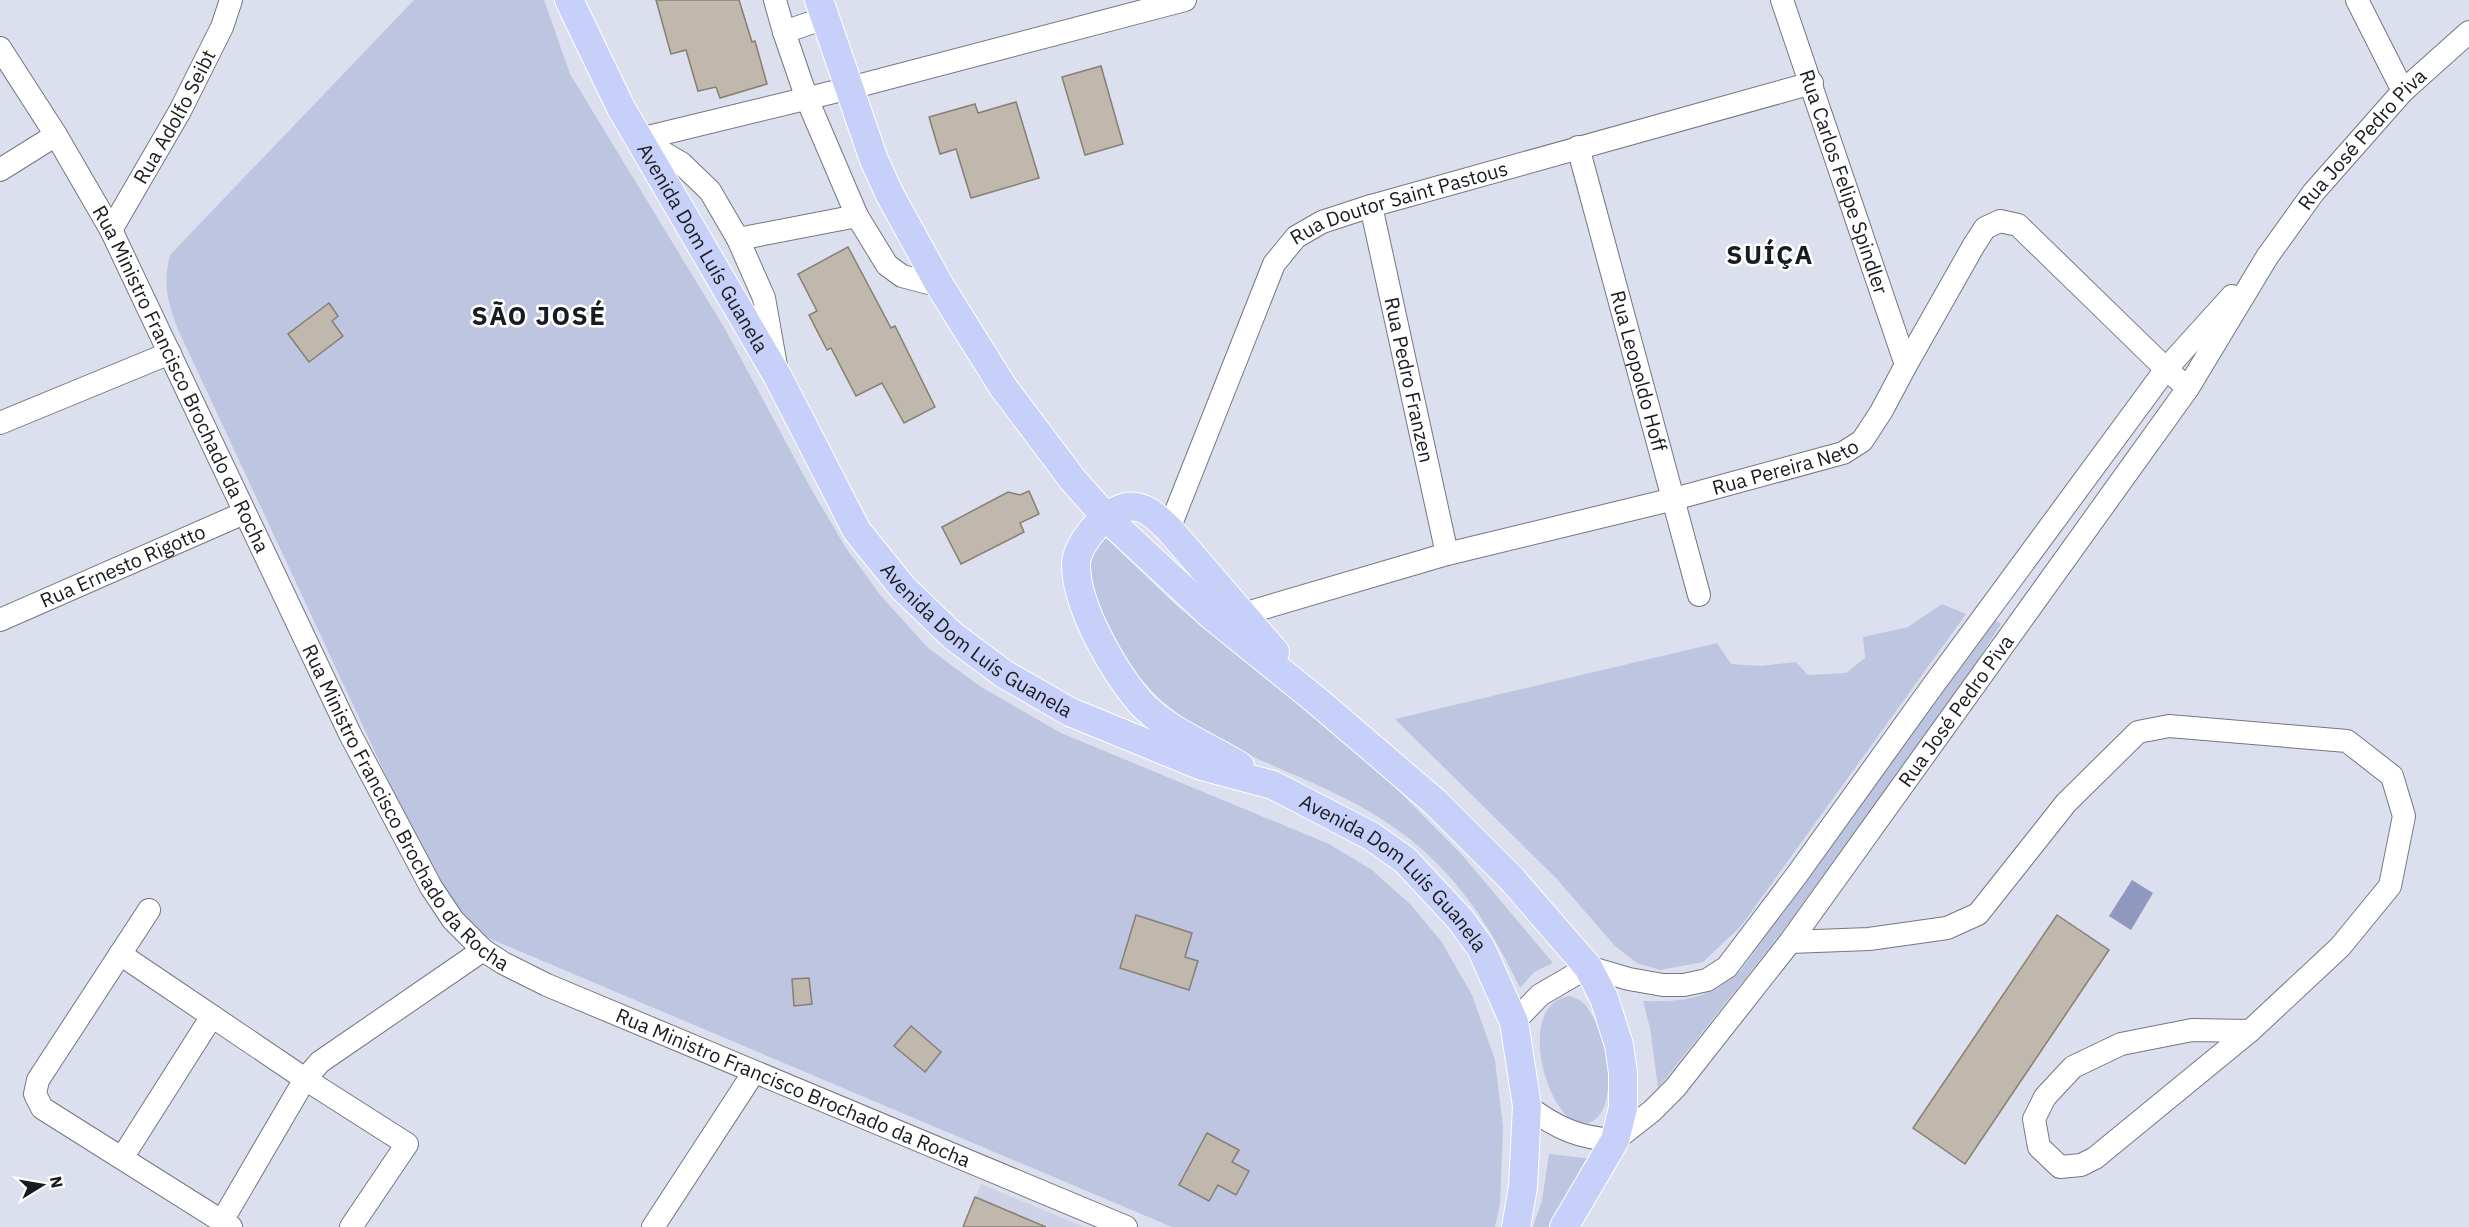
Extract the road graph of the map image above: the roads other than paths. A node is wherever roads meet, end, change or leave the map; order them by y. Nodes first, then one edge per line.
1 (231, 0) edge
2 (569, 0) edge
3 (775, 0) edge
4 (1185, 0) edge
5 (1782, 0) edge
6 (2357, 0) edge
7 (822, 9) edge
8 (784, 32) junction
9 (2469, 32) edge
10 (0, 48) edge
11 (1812, 83) junction
12 (850, 88) junction
13 (2403, 91) junction
14 (807, 99) junction
15 (56, 135) junction
16 (640, 138) junction
17 (1578, 147) junction
18 (0, 170) edge
19 (1371, 206) junction
20 (857, 216) junction
21 (111, 230) junction
22 (738, 239) junction
23 (2267, 257) junction
24 (940, 286) junction
25 (170, 353) junction
26 (1906, 365) junction
27 (2166, 369) junction
28 (778, 377) junction
29 (2188, 388) junction
30 (0, 423) edge
31 (1674, 499) junction
32 (244, 513) junction
33 (1106, 517) junction
34 (1169, 529) junction
35 (1447, 554) junction
36 (1699, 595) dead end
37 (1244, 614) junction
38 (0, 620) edge
39 (1312, 697) junction
40 (1273, 785) junction
41 (149, 910) dead end
42 (1790, 942) junction
43 (483, 950) junction
44 (120, 954) junction
45 (1588, 967) junction
46 (212, 1016) junction
47 (1514, 1022) junction
48 (2250, 1031) junction
49 (754, 1072) junction
50 (305, 1079) junction
51 (1527, 1106) junction
52 (1615, 1140) junction
53 (122, 1158) junction
54 (226, 1224) edge
55 (351, 1227) edge
56 (653, 1227) edge
57 (1126, 1227) edge
58 (1516, 1227) edge
59 (1564, 1227) edge

1 - 21 street, Rua Adolfo Seibt
2 - 16 main road, Avenida Dom Luís Guanela
3 - 8 street
4 - 12 street
5 - 11 street, Rua Carlos Felipe Spindler
6 - 13 street
7 - 8 street
7 - 12 main road
8 - 14 street
9 - 13 street, Rua José Pedro Piva
10 - 15 street, Rua Ministro Francisco Brochado da Rocha
11 - 17 street, Rua Doutor Saint Pastous
11 - 26 street, Rua Carlos Felipe Spindler
12 - 14 street
12 - 24 main road
13 - 23 street, Rua José Pedro Piva
14 - 16 street
14 - 20 street
15 - 18 street
15 - 21 street, Rua Ministro Francisco Brochado da Rocha
16 - 22 street
16 - 28 main road, Avenida Dom Luís Guanela
17 - 19 street, Rua Doutor Saint Pastous
17 - 31 street, Rua Leopoldo Hoff
19 - 34 street, Rua Doutor Saint Pastous
19 - 35 street, Rua Pedro Franzen
20 - 22 street
20 - 24 street
21 - 25 street, Rua Ministro Francisco Brochado da Rocha
22 - 28 street
23 - 27 street, Rua José Pedro Piva
23 - 29 street, Rua José Pedro Piva
24 - 33 main road
25 - 30 street
25 - 32 street, Rua Ministro Francisco Brochado da Rocha
26 - 27 street, Rua Pereira Neto
26 - 31 street, Rua Pereira Neto
27 - 29 street, Rua Pereira Neto
27 - 45 street, Rua José Pedro Piva
28 - 40 main road, Avenida Dom Luís Guanela
29 - 42 street, Rua José Pedro Piva
31 - 35 street, Rua Pereira Neto
31 - 36 street, Rua Leopoldo Hoff
32 - 38 street, Rua Ernesto Rigotto
32 - 43 street, Rua Ministro Francisco Brochado da Rocha
33 - 34 main road
33 - 39 main road
33 - 40 main road
34 - 37 main road
35 - 37 street, Rua Pereira Neto
37 - 39 main road
39 - 45 main road
40 - 47 main road, Avenida Dom Luís Guanela
41 - 44 street
42 - 48 street
42 - 52 street, Rua José Pedro Piva
43 - 49 street, Rua Ministro Francisco Brochado da Rocha
43 - 50 street
44 - 46 street
44 - 53 street
45 - 47 street
45 - 52 main road
46 - 50 street
46 - 53 street
47 - 51 main road, Avenida Dom Luís Guanela
48 - 48 street
49 - 56 street
49 - 57 street, Rua Ministro Francisco Brochado da Rocha
50 - 54 street
50 - 55 street
51 - 52 street
51 - 58 main road, Avenida Dom Luís Guanela
52 - 59 main road
53 - 54 street

